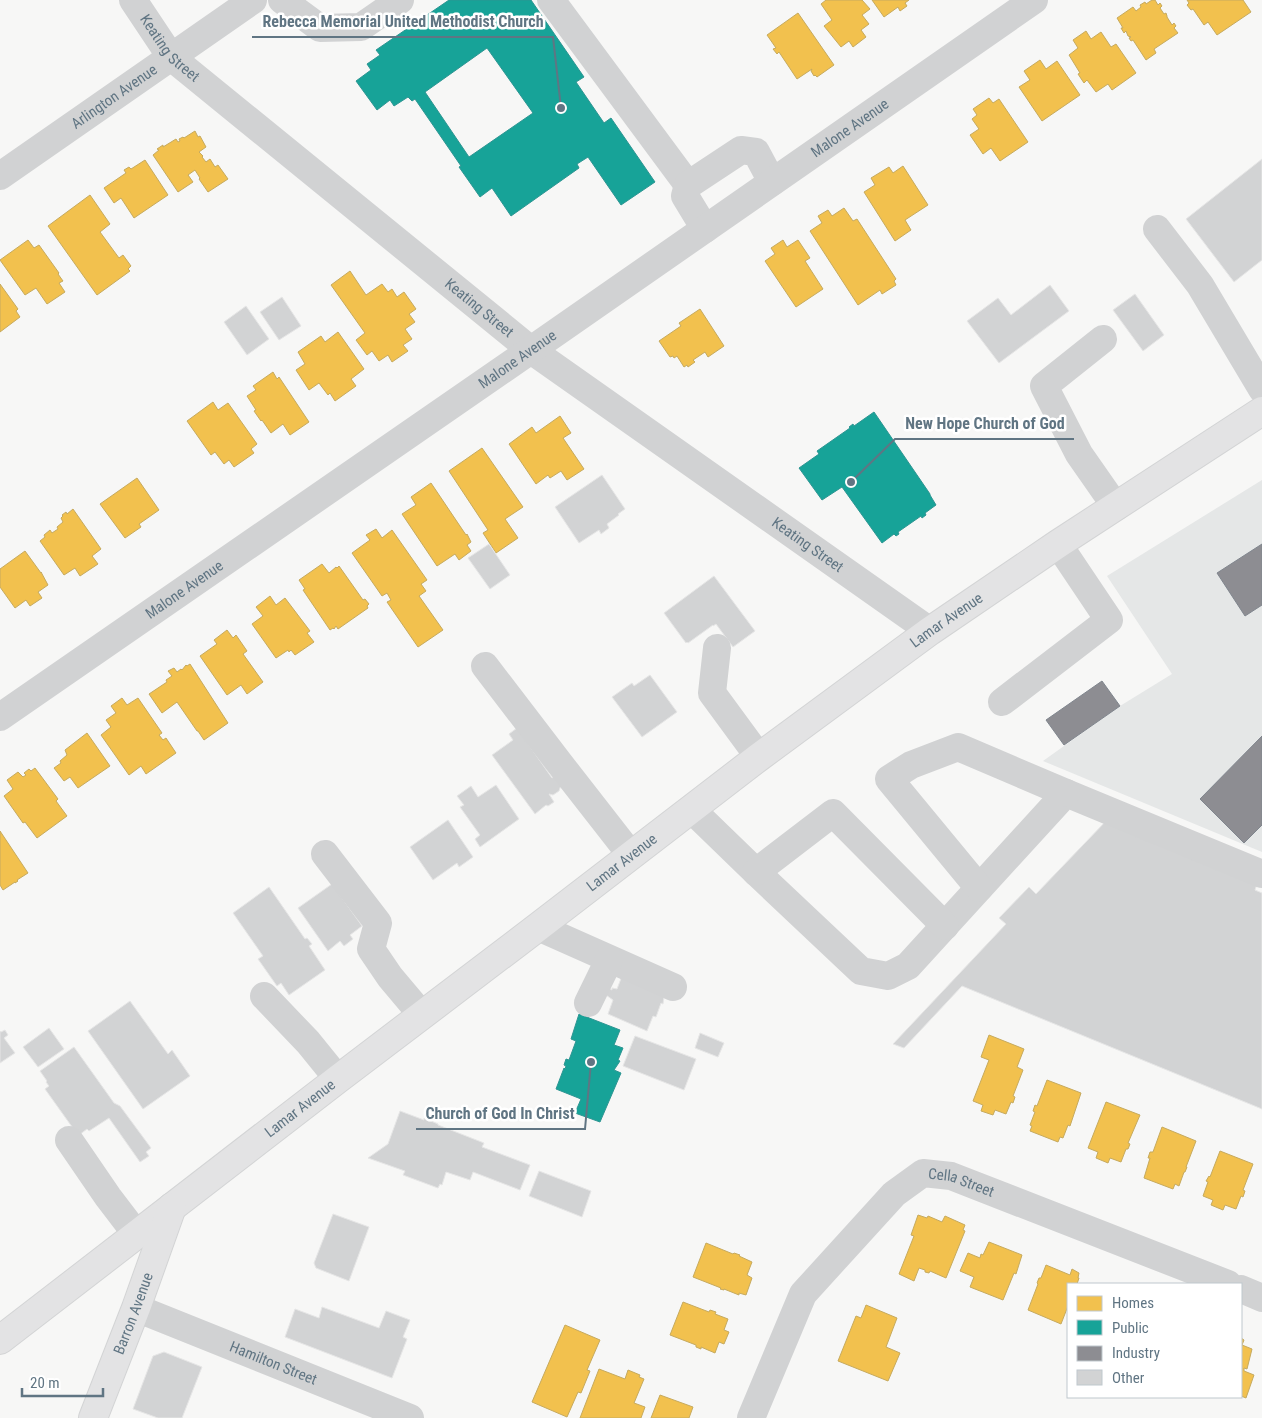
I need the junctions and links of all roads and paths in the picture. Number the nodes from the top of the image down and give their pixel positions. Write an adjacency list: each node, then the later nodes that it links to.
1 (133, 0): 7 (street, Keating Street)
2 (253, 0): 7 (street, Arlington Avenue)
3 (282, 0): 4 (street)
4 (400, 0)
5 (551, 0): 10 (street)
6 (1034, 0): 9 (street, Malone Avenue)
7 (171, 57): 8 (street, Arlington Avenue); 14 (street, Keating Street)
8 (0, 176)
9 (772, 182): 10 (street); 11 (street, Malone Avenue)
10 (688, 185): 11 (street)
11 (705, 229): 14 (street, Malone Avenue)
12 (1156, 229): 15 (street)
13 (1103, 339): 17 (street)
14 (531, 350): 19 (street, Keating Street); 23 (street, Malone Avenue)
15 (1262, 390)
16 (1262, 411): 17 (main road, Lamar Avenue)
17 (1116, 507): 18 (main road, Lamar Avenue)
18 (1058, 544): 19 (main road, Lamar Avenue); 22 (street)
19 (930, 632): 24 (main road, Lamar Avenue)
20 (718, 648): 24 (street)
21 (486, 666): 28 (street)
22 (1002, 702)
23 (0, 716)
24 (760, 757): 26 (main road, Lamar Avenue)
25 (1066, 792): 30 (street); 31 (street); 31 (street)
26 (691, 809): 28 (main road, Lamar Avenue); 29 (street)
27 (325, 854): 38 (street)
28 (631, 855): 33 (main road, Lamar Avenue)
29 (756, 872): 32 (street); 32 (street)
30 (1262, 874)
31 (979, 888): 32 (street)
32 (945, 926)
33 (538, 927): 34 (street); 38 (main road, Lamar Avenue)
34 (609, 960): 35 (street); 37 (street)
35 (673, 988)
36 (264, 996): 39 (street)
37 (588, 1003)
38 (422, 1015): 39 (main road, Lamar Avenue)
39 (338, 1079): 41 (main road, Lamar Avenue)
40 (69, 1140): 42 (street)
41 (172, 1207): 42 (main road, Lamar Avenue); 46 (main road, Barron Avenue)
42 (137, 1235): 47 (main road, Lamar Avenue)
43 (1225, 1283): 50 (street, Cella Street)
44 (1242, 1289): 45 (street)
45 (1262, 1298)
46 (136, 1308): 48 (main road, Barron Avenue); 49 (street, Hamilton Street)
47 (0, 1340)
48 (93, 1418)
49 (410, 1418)
50 (751, 1418)

